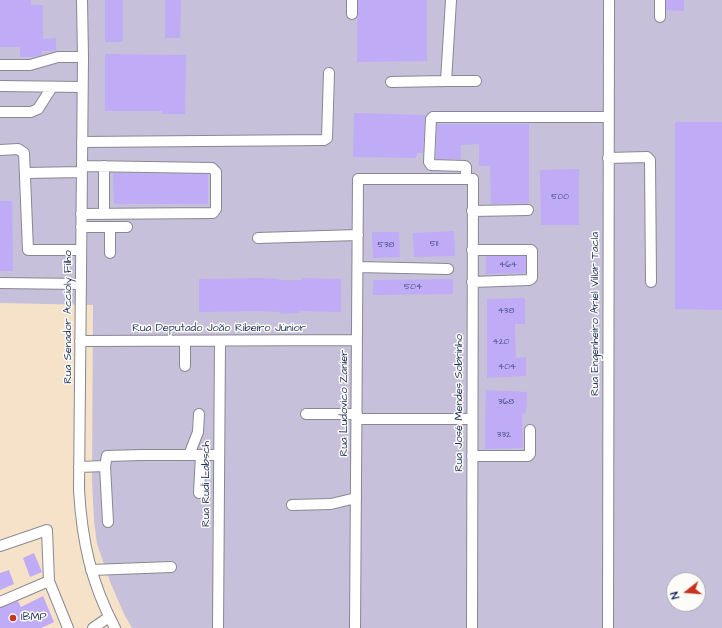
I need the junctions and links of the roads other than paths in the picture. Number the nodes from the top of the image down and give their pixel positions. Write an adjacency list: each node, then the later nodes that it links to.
1 (82, 0): 8 (street, Rua Senador Accioly Filho)
2 (352, 0): 6 (street)
3 (451, 0): 11 (street)
4 (608, 0): 18 (street, Rua Engenheiro Ariel Villar Tacla)
5 (660, 0): 7 (street)
6 (352, 14)
7 (660, 18)
8 (83, 57): 9 (street); 16 (street, Rua Senador Accioly Filho)
9 (0, 65)
10 (330, 73): 19 (street)
11 (446, 81): 12 (street); 13 (street)
12 (476, 81)
13 (391, 82)
14 (0, 86): 15 (street)
15 (52, 87): 16 (street); 17 (street)
16 (82, 87): 19 (street, Rua Senador Accioly Filho)
17 (0, 112)
18 (608, 117): 21 (street, Rua Engenheiro Ariel Villar Tacla); 25 (street)
19 (82, 142): 23 (street, Rua Senador Accioly Filho)
20 (0, 150): 24 (street)
21 (608, 158): 41 (street); 76 (street, Rua Engenheiro Ariel Villar Tacla)
22 (104, 166): 23 (street); 29 (street); 29 (street)
23 (82, 169): 24 (street); 28 (street, Rua Senador Accioly Filho)
24 (25, 173): 35 (street)
25 (469, 179): 27 (street, Rua José Mendes Sobrinho); 33 (street, Rua Ludovico Zanier)
26 (528, 210): 27 (street)
27 (472, 211): 36 (street, Rua José Mendes Sobrinho)
28 (81, 214): 29 (street); 30 (street, Rua Senador Accioly Filho)
29 (104, 214)
30 (81, 227): 31 (street); 35 (street, Rua Senador Accioly Filho)
31 (110, 227): 32 (street); 37 (street)
32 (127, 227)
33 (358, 235): 34 (street); 38 (street, Rua Ludovico Zanier)
34 (258, 238)
35 (81, 250): 43 (street, Rua Senador Accioly Filho)
36 (472, 250): 40 (street, Rua José Mendes Sobrinho); 40 (street)
37 (110, 253)
38 (358, 267): 39 (street); 44 (street, Rua Ludovico Zanier)
39 (448, 269)
40 (472, 282): 52 (street, Rua José Mendes Sobrinho)
41 (651, 282)
42 (0, 283): 43 (street)
43 (81, 284): 45 (street, Rua Senador Accioly Filho)
44 (357, 340): 47 (street, Rua Deputado João Ribeiro Júnior); 51 (street, Rua Ludovico Zanier)
45 (80, 341): 46 (street, Rua Deputado João Ribeiro Júnior); 59 (street, Rua Senador Accioly Filho)
46 (184, 341): 47 (street, Rua Deputado João Ribeiro Júnior); 48 (street)
47 (220, 341): 56 (street, Rua Rudi Labsch)
48 (185, 366)
49 (199, 414): 54 (street)
50 (306, 414): 51 (street)
51 (357, 416): 52 (street); 61 (street, Rua Ludovico Zanier)
52 (472, 419): 57 (street, Rua José Mendes Sobrinho)
53 (530, 430): 57 (street)
54 (189, 455): 55 (street); 58 (street)
55 (201, 455): 56 (street); 60 (street)
56 (219, 455): 70 (street, Rua Rudi Labsch)
57 (472, 456): 75 (street, Rua José Mendes Sobrinho)
58 (106, 466): 59 (street); 63 (street)
59 (79, 467): 66 (street, Rua Senador Accioly Filho)
60 (199, 493)
61 (356, 498): 62 (street); 74 (street, Rua Ludovico Zanier)
62 (292, 505)
63 (108, 522)
64 (0, 546): 67 (street)
65 (171, 567): 66 (street)
66 (91, 570): 69 (street, Rua Senador Accioly Filho)
67 (49, 581): 68 (street); 71 (street)
68 (0, 602)
69 (109, 617): 72 (street); 73 (street, Rua Senador Accioly Filho)
70 (215, 627)
71 (68, 628)
72 (93, 628)
73 (115, 628)
74 (355, 628)
75 (472, 628)
76 (608, 628)

